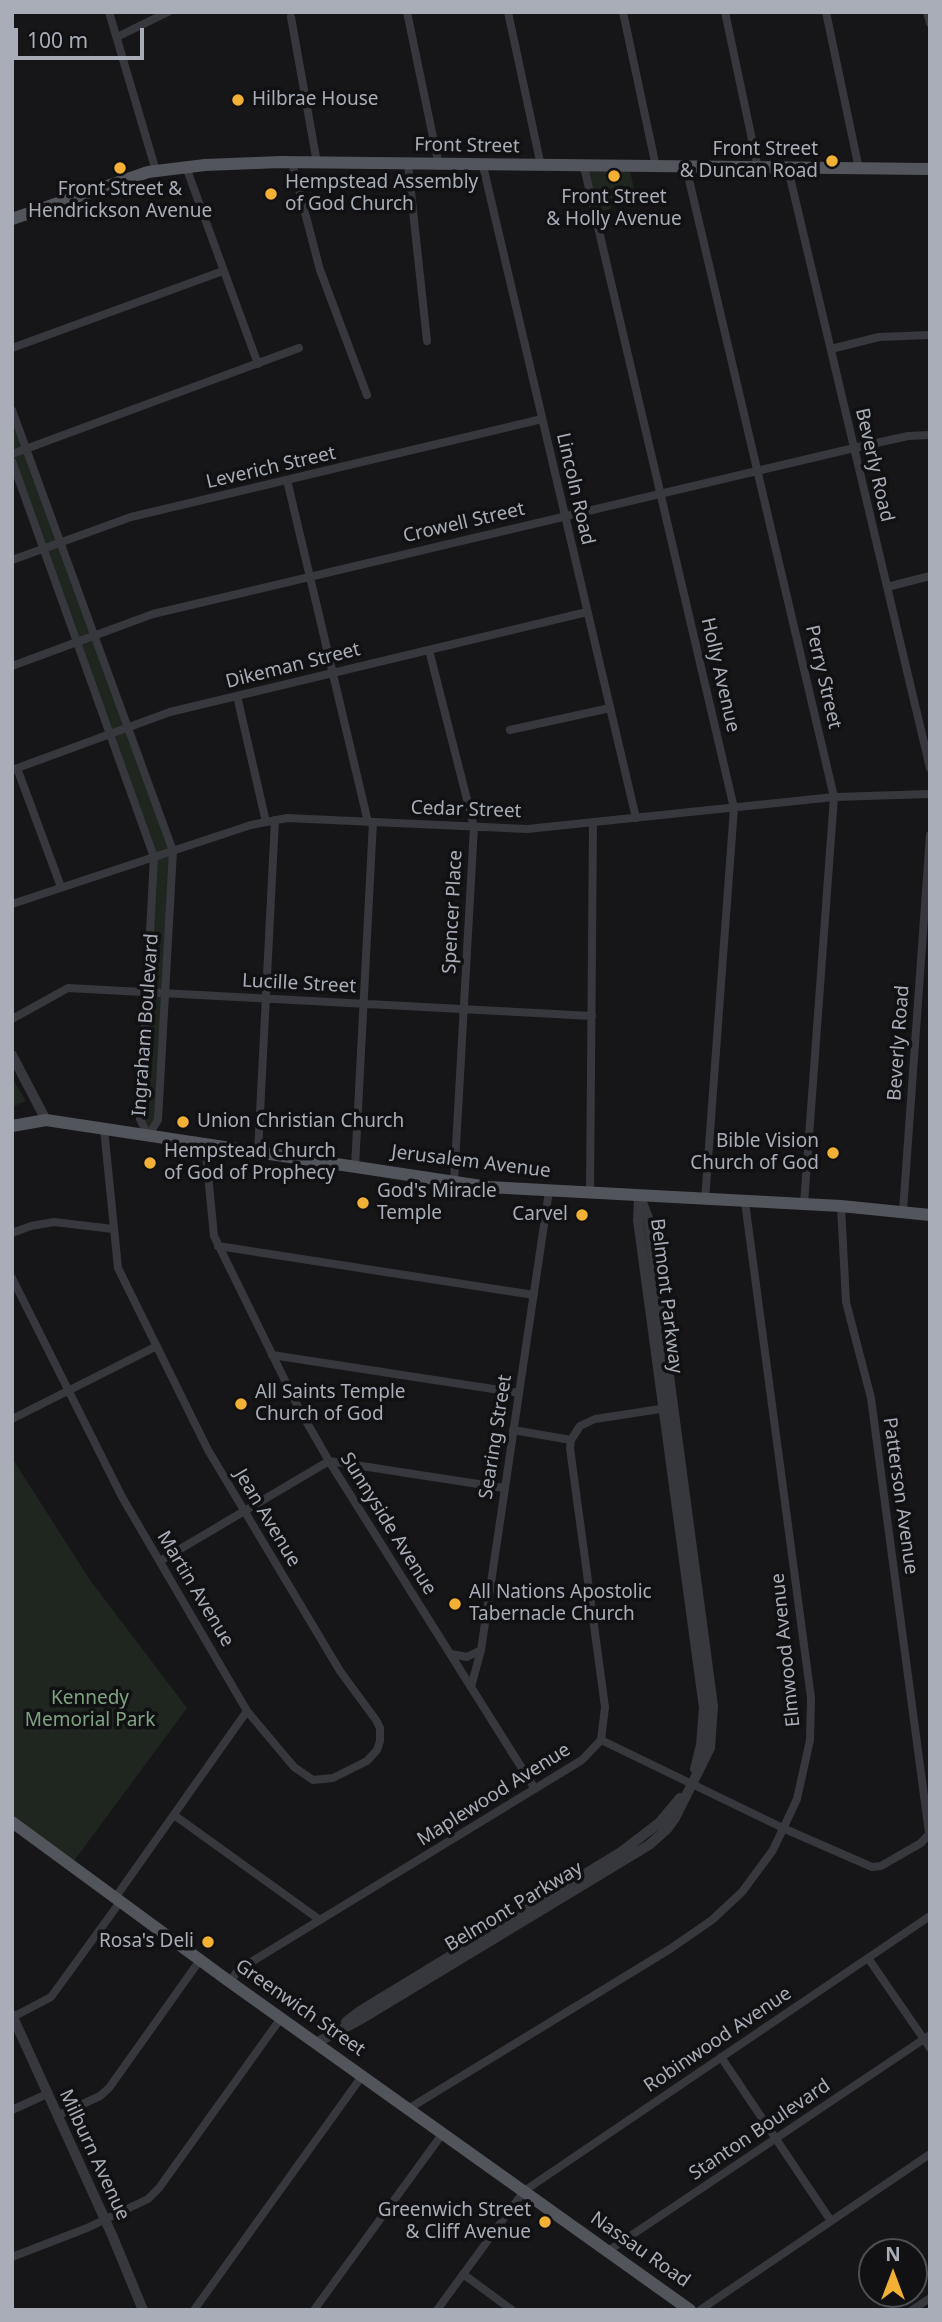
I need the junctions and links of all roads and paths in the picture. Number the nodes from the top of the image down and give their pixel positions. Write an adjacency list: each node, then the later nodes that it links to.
1 (109, 12): 11 (street)
2 (168, 12): 11 (street)
3 (407, 12): 15 (street)
4 (508, 12): 17 (street)
5 (623, 12): 20 (street)
6 (724, 12): 22 (street)
7 (826, 12): 24 (street)
8 (927, 12): 10 (street)
9 (290, 17): 13 (street)
10 (930, 23)
11 (117, 37): 26 (street)
12 (292, 163): 13 (main road, Front Street); 18 (main road, Front Street); 35 (street)
13 (317, 163): 14 (main road, Front Street)
14 (408, 164): 15 (main road, Front Street); 30 (street)
15 (439, 166): 16 (main road, Front Street)
16 (483, 166): 17 (main road, Front Street); 37 (street, Lincoln Road)
17 (541, 166): 19 (main road, Front Street)
18 (186, 167): 26 (main road, Front Street); 28 (street)
19 (584, 167): 20 (main road, Front Street); 45 (street, Holly Avenue)
20 (656, 167): 21 (main road, Front Street)
21 (686, 167): 22 (main road, Front Street); 43 (street, Perry Street)
22 (758, 168): 23 (main road, Front Street)
23 (788, 169): 24 (main road, Front Street); 33 (street, Beverly Road)
24 (859, 169): 25 (main road, Front Street)
25 (930, 169)
26 (156, 171): 27 (main road, Front Street)
27 (12, 219)
28 (223, 271): 31 (street); 34 (street)
29 (930, 335): 33 (street)
30 (428, 341)
31 (12, 348)
32 (299, 348): 34 (street)
33 (831, 349): 40 (street, Beverly Road)
34 (258, 364): 39 (street)
35 (367, 395)
36 (12, 410): 39 (street, Ingraham Boulevard)
37 (542, 419): 44 (street, Leverich Street); 46 (street, Lincoln Road)
38 (930, 435): 40 (street, Crowell Street)
39 (26, 448): 41 (street); 47 (street, Ingraham Boulevard)
40 (854, 448): 43 (street, Crowell Street); 52 (street, Beverly Road)
41 (12, 454)
42 (12, 461): 48 (street, Ingraham Boulevard)
43 (757, 470): 45 (street, Crowell Street); 67 (street, Perry Street)
44 (287, 480): 47 (street, Leverich Street); 50 (street)
45 (661, 493): 46 (street, Crowell Street); 68 (street, Holly Avenue)
46 (565, 516): 50 (street, Crowell Street); 53 (street, Lincoln Road)
47 (60, 542): 48 (street, Leverich Street); 54 (street, Ingraham Boulevard)
48 (44, 549): 49 (street, Leverich Street); 55 (street, Ingraham Boulevard)
49 (12, 560)
50 (310, 576): 54 (street, Crowell Street); 58 (street)
51 (930, 576): 52 (street)
52 (887, 587): 64 (street, Beverly Road)
53 (587, 612): 56 (street, Dikeman Street); 60 (street, Lincoln Road)
54 (94, 635): 55 (street, Crowell Street); 61 (street, Ingraham Boulevard)
55 (78, 643): 57 (street, Crowell Street); 63 (street, Ingraham Boulevard)
56 (429, 650): 58 (street, Dikeman Street); 73 (street, Spencer Place)
57 (12, 666)
58 (333, 672): 59 (street, Dikeman Street); 71 (street)
59 (237, 695): 61 (street, Dikeman Street); 70 (street)
60 (610, 708): 62 (street); 69 (street, Lincoln Road)
61 (129, 727): 63 (street, Dikeman Street); 75 (street, Ingraham Boulevard)
62 (510, 730)
63 (111, 734): 65 (street, Dikeman Street); 76 (street, Ingraham Boulevard)
64 (930, 768)
65 (15, 769): 77 (street)
66 (930, 794): 67 (street, Cedar Street)
67 (834, 797): 68 (street, Cedar Street); 100 (street, Perry Street)
68 (734, 808): 69 (street, Cedar Street); 98 (street, Holly Avenue)
69 (636, 818): 72 (street, Cedar Street)
70 (271, 821): 71 (street, Cedar Street); 75 (street, Cedar Street); 81 (street)
71 (371, 822): 73 (street, Cedar Street); 82 (street)
72 (593, 823): 73 (street, Cedar Street); 84 (street)
73 (474, 827): 83 (street, Spencer Place)
74 (930, 835): 102 (street, Beverly Road)
75 (173, 851): 76 (street, Cedar Street); 80 (street, Ingraham Boulevard)
76 (155, 857): 77 (street, Cedar Street); 79 (street, Ingraham Boulevard)
77 (61, 887): 78 (street, Cedar Street)
78 (12, 904)
79 (147, 992): 80 (street, Lucille Street); 85 (street, Lucille Street); 90 (street, Ingraham Boulevard)
80 (166, 993): 81 (street, Lucille Street); 90 (street, Ingraham Boulevard)
81 (266, 998): 82 (street, Lucille Street); 92 (street)
82 (365, 1003): 83 (street, Lucille Street); 93 (street)
83 (464, 1009): 84 (street, Lucille Street); 94 (street, Spencer Place)
84 (592, 1016): 96 (street)
85 (12, 1018)
86 (12, 1055): 87 (street)
87 (46, 1120): 88 (main road, Jerusalem Avenue); 89 (main road, Jerusalem Avenue)
88 (12, 1126)
89 (104, 1129): 90 (main road, Jerusalem Avenue); 104 (street, Jean Avenue)
90 (148, 1136): 91 (main road, Jerusalem Avenue)
91 (205, 1144): 92 (main road, Jerusalem Avenue); 106 (street, Sunnyside Avenue)
92 (258, 1152): 93 (main road, Jerusalem Avenue)
93 (355, 1167): 94 (main road, Jerusalem Avenue)
94 (454, 1182): 95 (main road, Jerusalem Avenue)
95 (550, 1191): 96 (main road, Jerusalem Avenue); 108 (street, Searing Street)
96 (590, 1194): 97 (main road, Jerusalem Avenue)
97 (640, 1196): 98 (main road, Jerusalem Avenue); 113 (street, Belmont Parkway)
98 (705, 1200): 99 (main road, Jerusalem Avenue)
99 (745, 1202): 100 (main road, Jerusalem Avenue); 130 (street, Elmwood Avenue)
100 (804, 1204): 101 (main road, Jerusalem Avenue)
101 (841, 1206): 102 (main road, Jerusalem Avenue); 131 (street, Patterson Avenue)
102 (903, 1211): 103 (main road, Jerusalem Avenue)
103 (930, 1215)
104 (113, 1228): 105 (street); 109 (street, Jean Avenue)
105 (12, 1233)
106 (218, 1246): 108 (street); 110 (street, Sunnyside Avenue)
107 (12, 1279): 111 (street, Martin Avenue)
108 (534, 1295): 112 (street, Searing Street)
109 (157, 1346): 111 (street); 119 (street, Jean Avenue)
110 (272, 1355): 112 (street); 117 (street, Sunnyside Avenue)
111 (68, 1390): 114 (street); 120 (street, Martin Avenue)
112 (519, 1393): 115 (street, Searing Street)
113 (668, 1408): 116 (street); 126 (street, Belmont Parkway)
114 (12, 1419)
115 (513, 1430): 116 (street); 118 (street, Searing Street)
116 (571, 1440): 125 (street)
117 (329, 1461): 118 (street); 119 (street); 122 (street, Sunnyside Avenue)
118 (504, 1488): 121 (street, Searing Street)
119 (244, 1512): 120 (street); 124 (street, Jean Avenue)
120 (160, 1562): 124 (street, Martin Avenue)
121 (481, 1650): 122 (street); 123 (street, Searing Street)
122 (451, 1654): 123 (street, Sunnyside Avenue)
123 (471, 1687): 127 (street, Sunnyside Avenue)
124 (247, 1710): 128 (street)
125 (601, 1740): 126 (street); 127 (street, Maplewood Avenue)
126 (692, 1783): 130 (street); 141 (street, Belmont Parkway)
127 (535, 1789): 134 (street, Maplewood Avenue)
128 (174, 1815): 132 (street); 134 (street)
129 (12, 1822): 132 (main road, Greenwich Street)
130 (785, 1829): 131 (street); 146 (street, Elmwood Avenue)
131 (930, 1833)
132 (117, 1900): 136 (main road, Greenwich Street); 138 (street)
133 (930, 1916): 135 (street, Robinwood Avenue)
134 (320, 1920): 137 (street, Maplewood Avenue)
135 (868, 1958): 140 (street); 143 (street, Robinwood Avenue)
136 (200, 1961): 137 (main road, Greenwich Street); 148 (street)
137 (230, 1982): 139 (main road, Greenwich Street)
138 (13, 2016): 145 (street, Milburn Avenue)
139 (281, 2018): 141 (main road, Greenwich Street); 153 (street)
140 (927, 2037): 142 (street); 150 (street, Stanton Boulevard)
141 (316, 2043): 144 (main road, Greenwich Street)
142 (930, 2048)
143 (721, 2057): 150 (street); 152 (street, Robinwood Avenue)
144 (362, 2076): 146 (main road, Greenwich Street); 161 (street)
145 (47, 2094): 147 (street); 148 (street, Milburn Avenue)
146 (408, 2109): 149 (main road, Greenwich Street)
147 (12, 2110)
148 (57, 2116): 153 (street, Milburn Avenue)
149 (443, 2133): 152 (main road, Greenwich Street); 162 (street)
150 (776, 2139): 154 (street); 156 (street, Stanton Boulevard)
151 (930, 2154): 154 (street)
152 (524, 2191): 155 (main road, Greenwich Street); 158 (street, Robinwood Avenue)
153 (104, 2220): 157 (street); 160 (street, Milburn Avenue)
154 (831, 2221): 166 (street)
155 (568, 2222): 156 (main road, Nassau Road)
156 (608, 2251): 165 (main road, Nassau Road)
157 (12, 2256)
158 (463, 2274): 163 (street, Robinwood Avenue); 164 (street)
159 (930, 2298): 167 (street)
160 (143, 2310)
161 (194, 2310)
162 (314, 2310)
163 (437, 2310)
164 (512, 2310)
165 (690, 2310)
166 (701, 2310)
167 (912, 2310)

